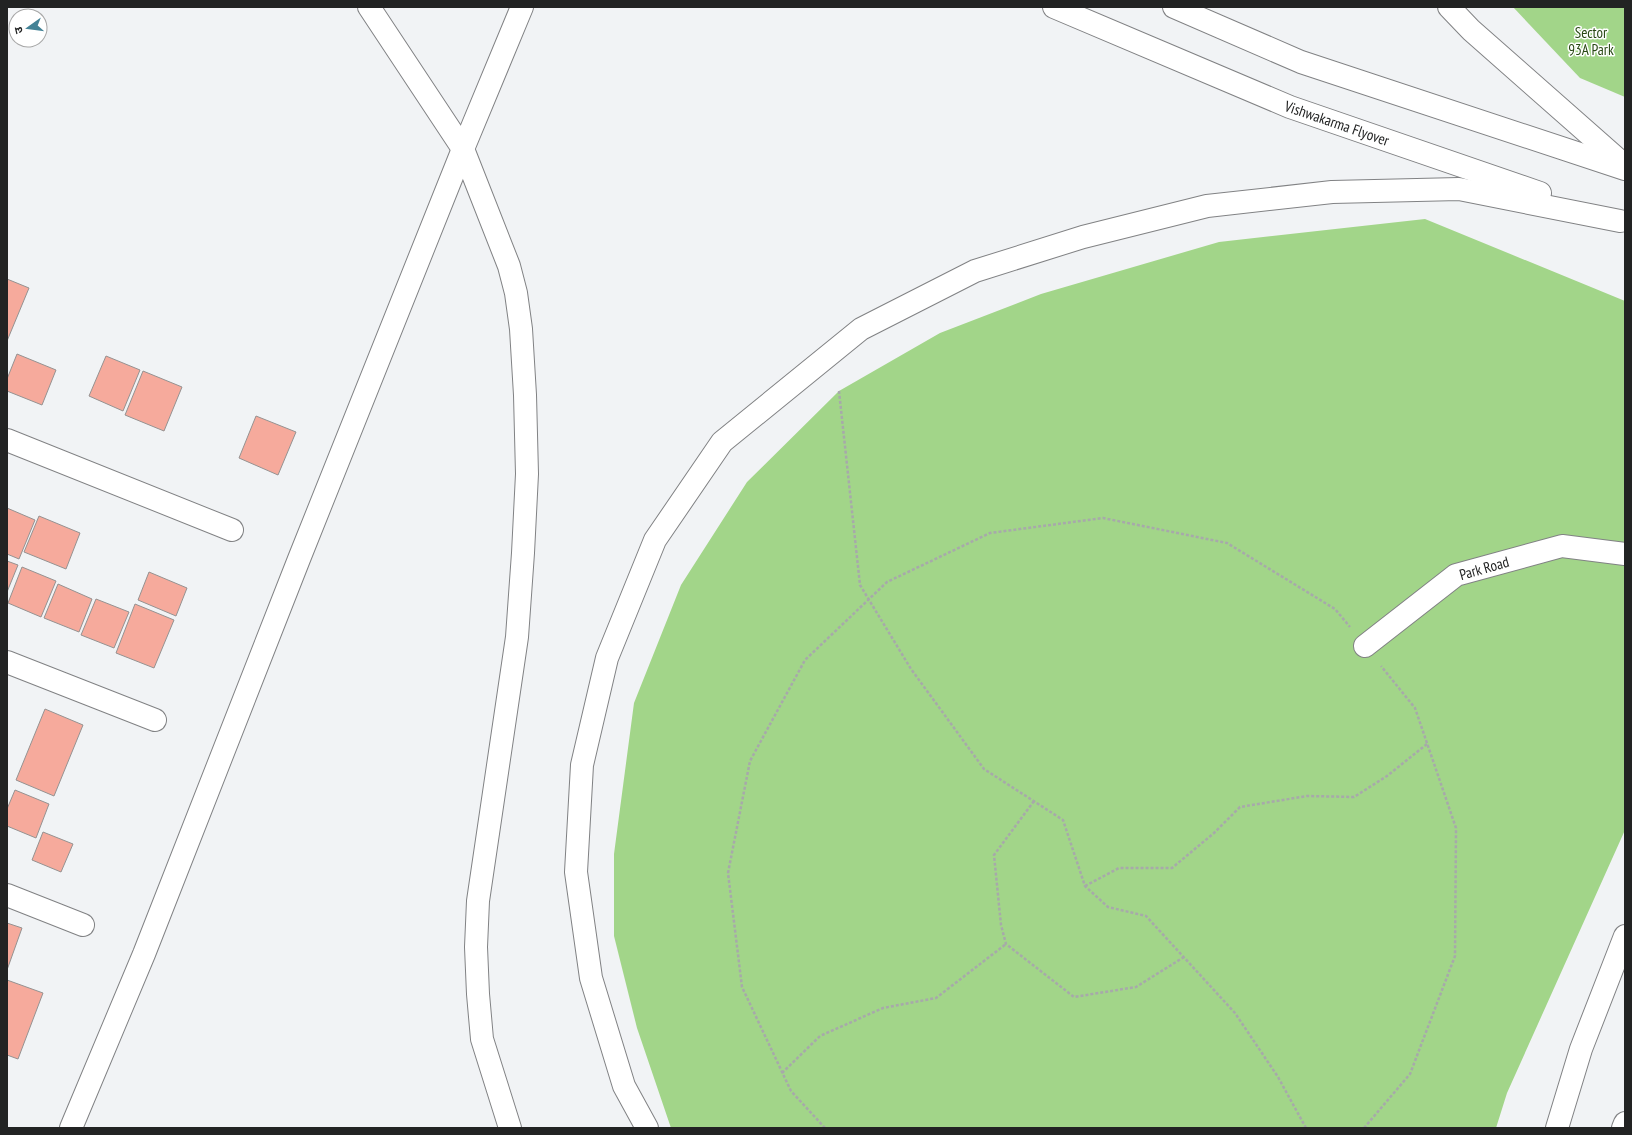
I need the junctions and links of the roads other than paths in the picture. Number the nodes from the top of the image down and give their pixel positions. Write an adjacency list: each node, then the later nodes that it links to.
1 (369, 7): 6 (main road)
2 (522, 7): 6 (main road)
3 (1054, 7): 9 (main road, Vishwakarma Flyover)
4 (1174, 7): 8 (main road)
5 (1449, 7): 7 (main road)
6 (463, 149): 20 (main road); 21 (main road)
7 (1625, 166)
8 (1625, 169)
9 (1623, 222): 22 (main road)
10 (7, 440): 11 (main road)
11 (232, 530)
12 (1625, 554): 13 (main road, Park Road)
13 (1365, 646)
14 (7, 662): 15 (main road)
15 (155, 720)
16 (7, 896): 17 (main road)
17 (84, 926)
18 (1625, 936): 23 (main road)
19 (1625, 1123): 24 (main road)
20 (71, 1128)
21 (510, 1128)
22 (647, 1128)
23 (1557, 1128)
24 (1623, 1128)

